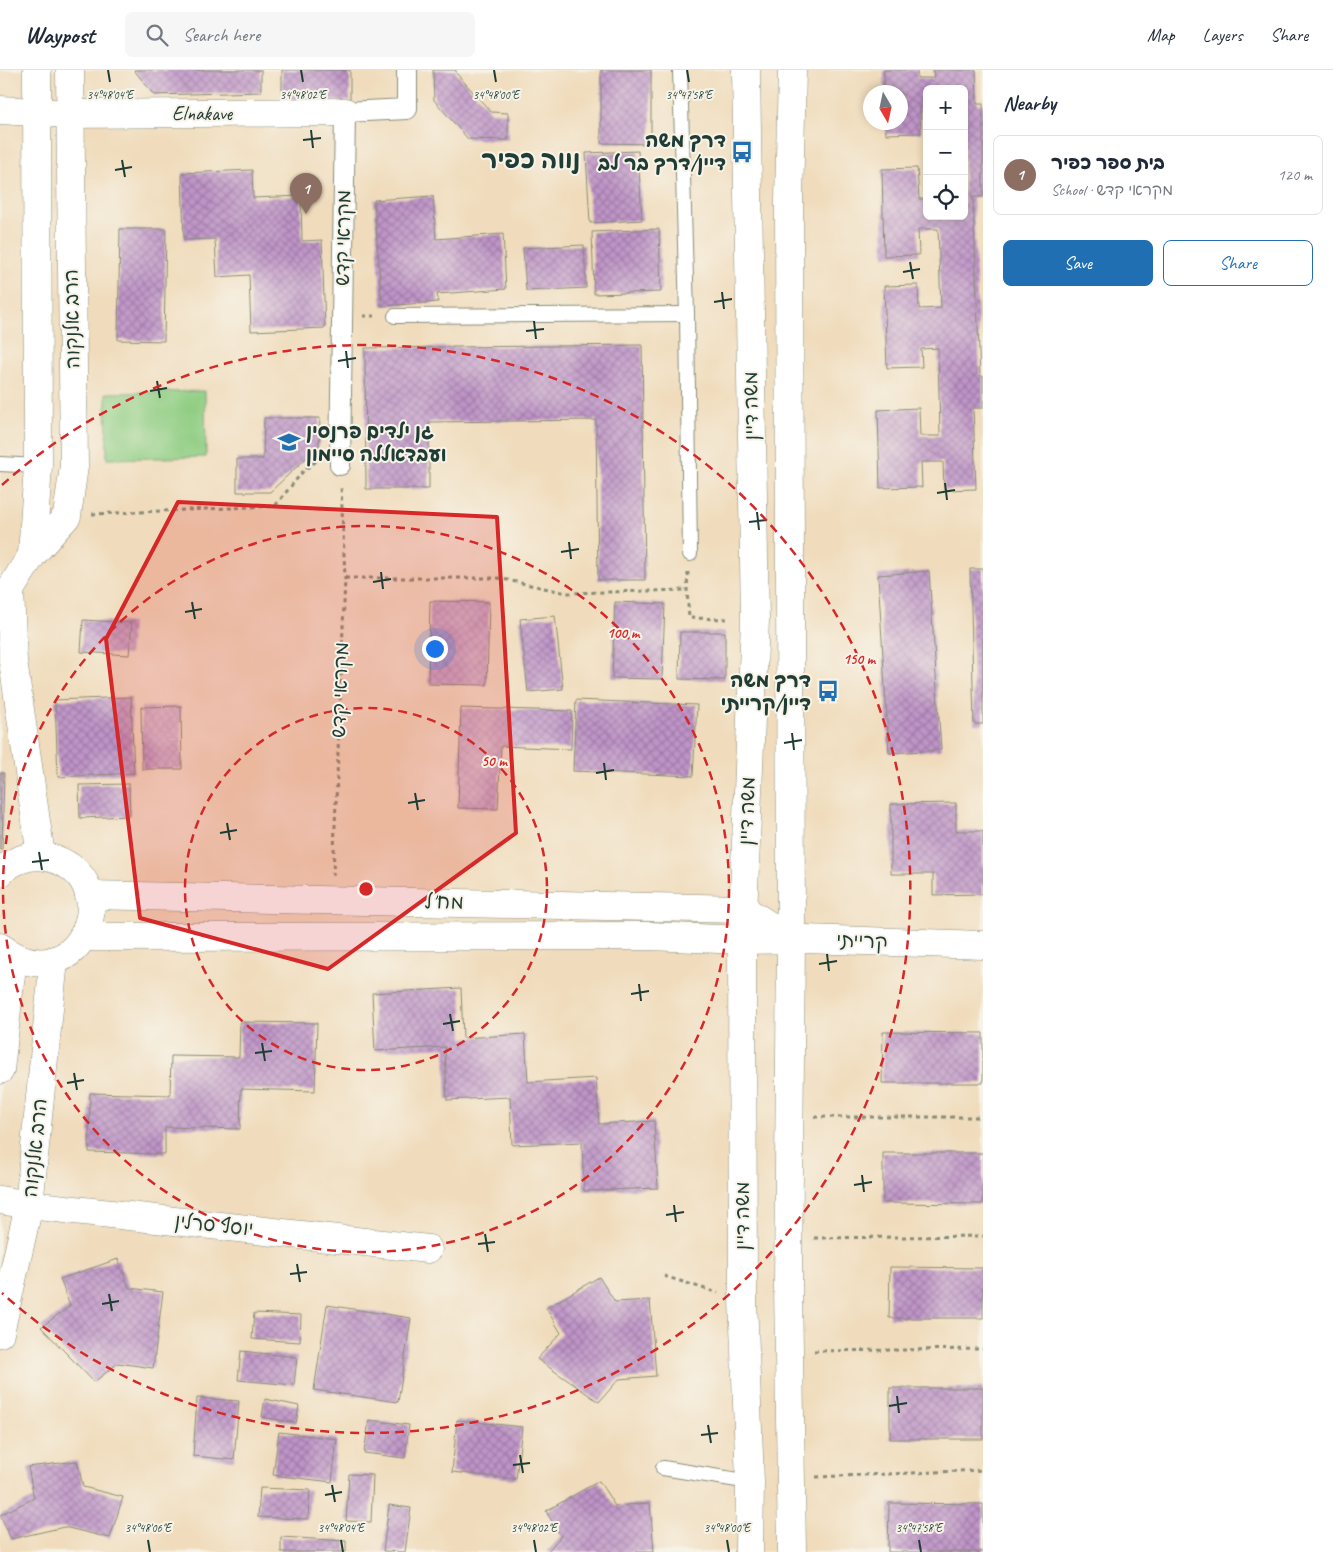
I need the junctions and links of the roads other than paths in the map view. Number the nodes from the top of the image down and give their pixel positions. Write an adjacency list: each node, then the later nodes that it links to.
1 (37, 70): 8 (street, הרב אלנקוה)
2 (70, 70): 10 (street, הרב אלנקוה)
3 (407, 70): 9 (street)
4 (680, 70): 11 (lane)
5 (746, 70): 21 (street, משה דיין)
6 (792, 70): 23 (street, משה דיין)
7 (0, 110): 8 (street, Elnakave)
8 (37, 112): 10 (street, Elnakave); 14 (street, הרב אלנקוה)
9 (345, 112): 10 (street, Elnakave); 15 (street, מקראי קדש)
10 (69, 114): 17 (street, הרב אלנקוה)
11 (687, 314): 12 (lane); 16 (lane)
12 (395, 316)
13 (0, 464): 14 (lane)
14 (38, 466): 17 (street, הרב אלנקוה)
15 (340, 473)
16 (690, 554)
17 (32, 555): 18 (street, הרב אלנקוה)
18 (41, 856): 19 (street); 20 (street)
19 (0, 873)
20 (89, 895): 21 (street, מח"ל); 22 (street)
21 (743, 909): 23 (street); 24 (street, משה דיין)
22 (83, 937): 24 (street, מח"ל); 27 (street)
23 (791, 939): 24 (street, קרייתי); 25 (street, קרייתי); 36 (street, משה דיין)
24 (742, 940): 34 (street, משה דיין)
25 (983, 945)
26 (7, 952): 27 (street); 28 (street)
27 (54, 960): 30 (street, הרב אלנקוה)
28 (0, 1070)
29 (0, 1200): 30 (street, יוסף סרלין)
30 (29, 1205): 31 (street, יוסף סרלין); 32 (street, הרב אלנקוה)
31 (428, 1248)
32 (0, 1333)
33 (663, 1468): 34 (lane)
34 (750, 1482): 35 (street, משה דיין)
35 (749, 1552)
36 (792, 1552)

